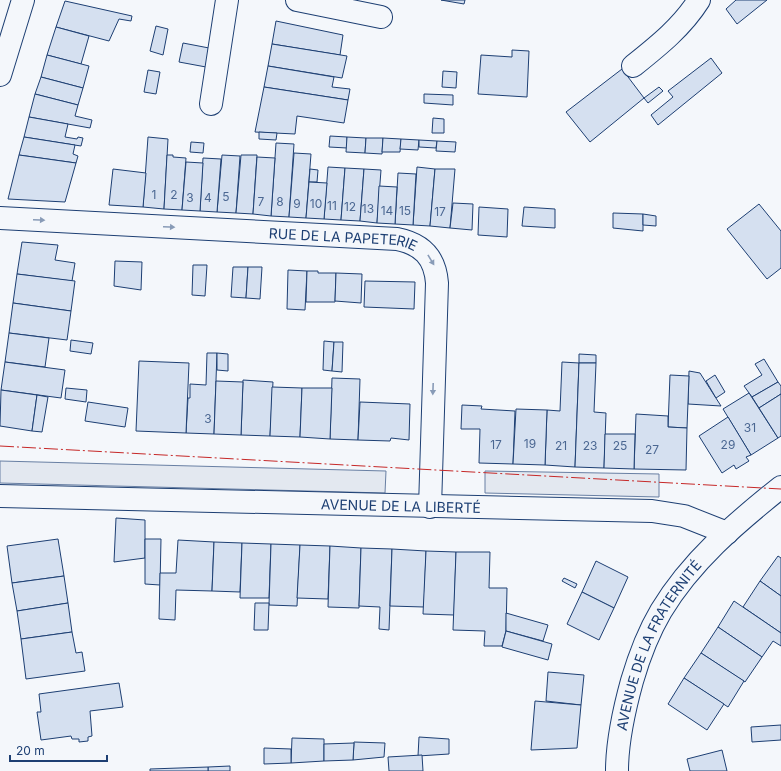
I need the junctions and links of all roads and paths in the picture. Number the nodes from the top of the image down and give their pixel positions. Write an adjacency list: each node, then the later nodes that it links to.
1 (23, 0): 7 (street)
2 (227, 0): 8 (street)
3 (297, 0): 5 (street)
4 (699, 0): 6 (street)
5 (381, 17)
6 (633, 66)
7 (0, 75)
8 (211, 104)
9 (0, 218): 12 (street, RUE DE LA PAPETERIE, one-way to 12)
10 (781, 487): 13 (street)
11 (0, 496): 12 (street, AVENUE DE LA LIBERTÉ)
12 (430, 507): 13 (street, AVENUE DE LA LIBERTÉ)
13 (727, 533): 14 (street, AVENUE DE LA FRATERNITÉ)
14 (618, 771)

